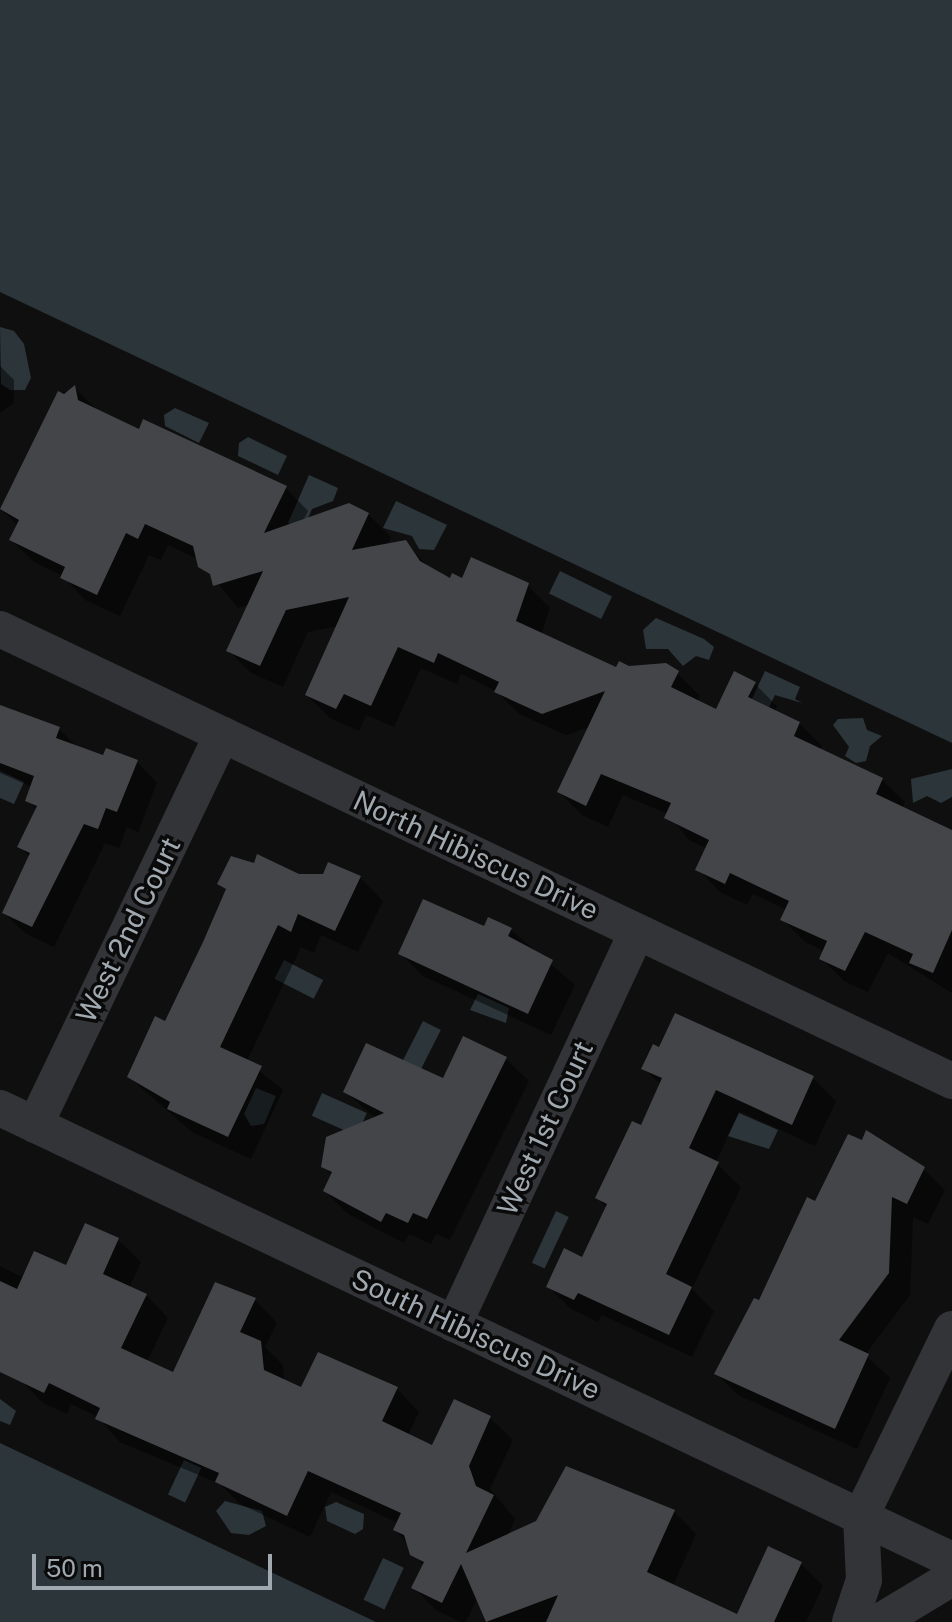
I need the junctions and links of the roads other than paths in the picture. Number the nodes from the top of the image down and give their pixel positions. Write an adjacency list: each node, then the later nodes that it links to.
1 (0, 629): 2 (street, North Hibiscus Drive)
2 (222, 735): 3 (street, North Hibiscus Drive); 6 (street, West 2nd Court)
3 (637, 932): 4 (street, North Hibiscus Drive); 7 (street, West 1st Court)
4 (952, 1081)
5 (0, 1108): 6 (street, South Hibiscus Drive)
6 (35, 1125): 7 (street, South Hibiscus Drive)
7 (454, 1324): 9 (street, South Hibiscus Drive)
8 (952, 1329): 9 (street)
9 (861, 1516): 10 (street, South Hibiscus Drive); 12 (street)
10 (952, 1560)
11 (952, 1578): 13 (street)
12 (850, 1622)
13 (879, 1622)

